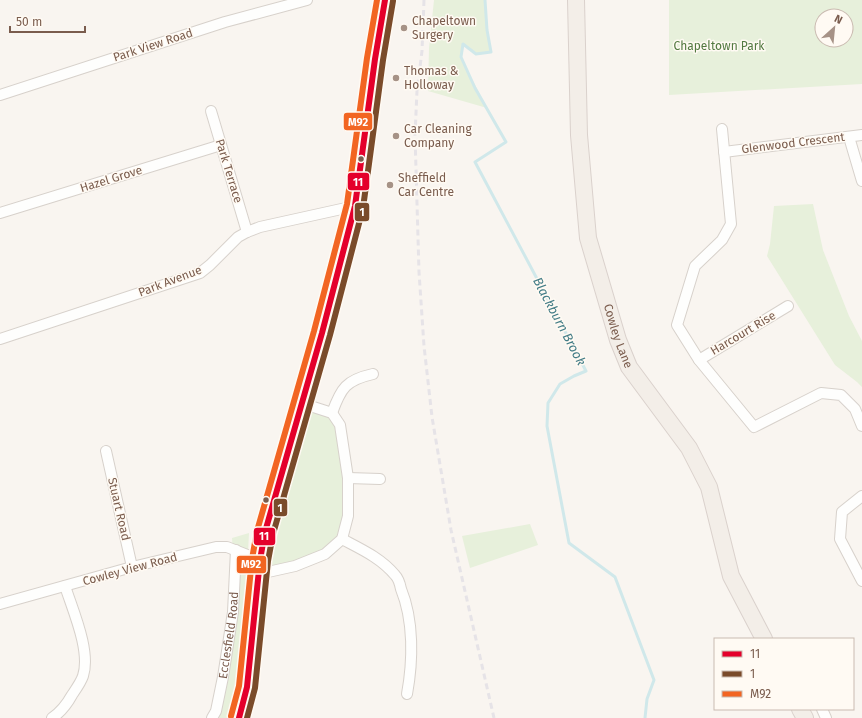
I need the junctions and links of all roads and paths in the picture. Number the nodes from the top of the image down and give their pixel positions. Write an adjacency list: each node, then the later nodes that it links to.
1 (307, 0): 4 (street, Park View Road)
2 (385, 0): 12 (main road, Ecclesfield Road)
3 (576, 0): 33 (main road, Cowley Lane)
4 (0, 95)
5 (211, 111): 9 (street, Park Terrace)
6 (722, 129): 10 (street, Glenwood Crescent)
7 (862, 136): 8 (street, Glenwood Crescent)
8 (849, 137): 10 (street, Glenwood Crescent); 11 (street)
9 (221, 145): 13 (street, Hazel Grove); 14 (street, Park Terrace)
10 (724, 152): 17 (street, Glenwood Crescent)
11 (862, 181)
12 (355, 206): 14 (street, Park Avenue); 19 (main road, Ecclesfield Road)
13 (0, 214)
14 (247, 232): 16 (street, Park Avenue)
15 (788, 306): 17 (street, Harcourt Rise)
16 (0, 338)
17 (699, 360): 21 (street, Glenwood Crescent)
18 (373, 374): 20 (street)
19 (301, 403): 20 (street); 29 (main road, Ecclesfield Road)
20 (332, 413): 23 (street)
21 (862, 426)
22 (106, 452): 28 (street, Stuart Road)
23 (348, 478): 24 (street); 26 (street)
24 (382, 478)
25 (862, 496): 30 (street)
26 (342, 538): 29 (street); 34 (street)
27 (236, 550): 28 (street, Cowley View Road); 29 (street, Cowley View Road); 36 (street, Ecclesfield Road)
28 (132, 567): 31 (street, Cowley View Road)
29 (260, 567): 37 (main road, Ecclesfield Road)
30 (862, 581)
31 (65, 586): 32 (street, Cowley View Road); 35 (street)
32 (0, 604)
33 (763, 638)
34 (407, 694)
35 (52, 718)
36 (212, 718)
37 (239, 718)

